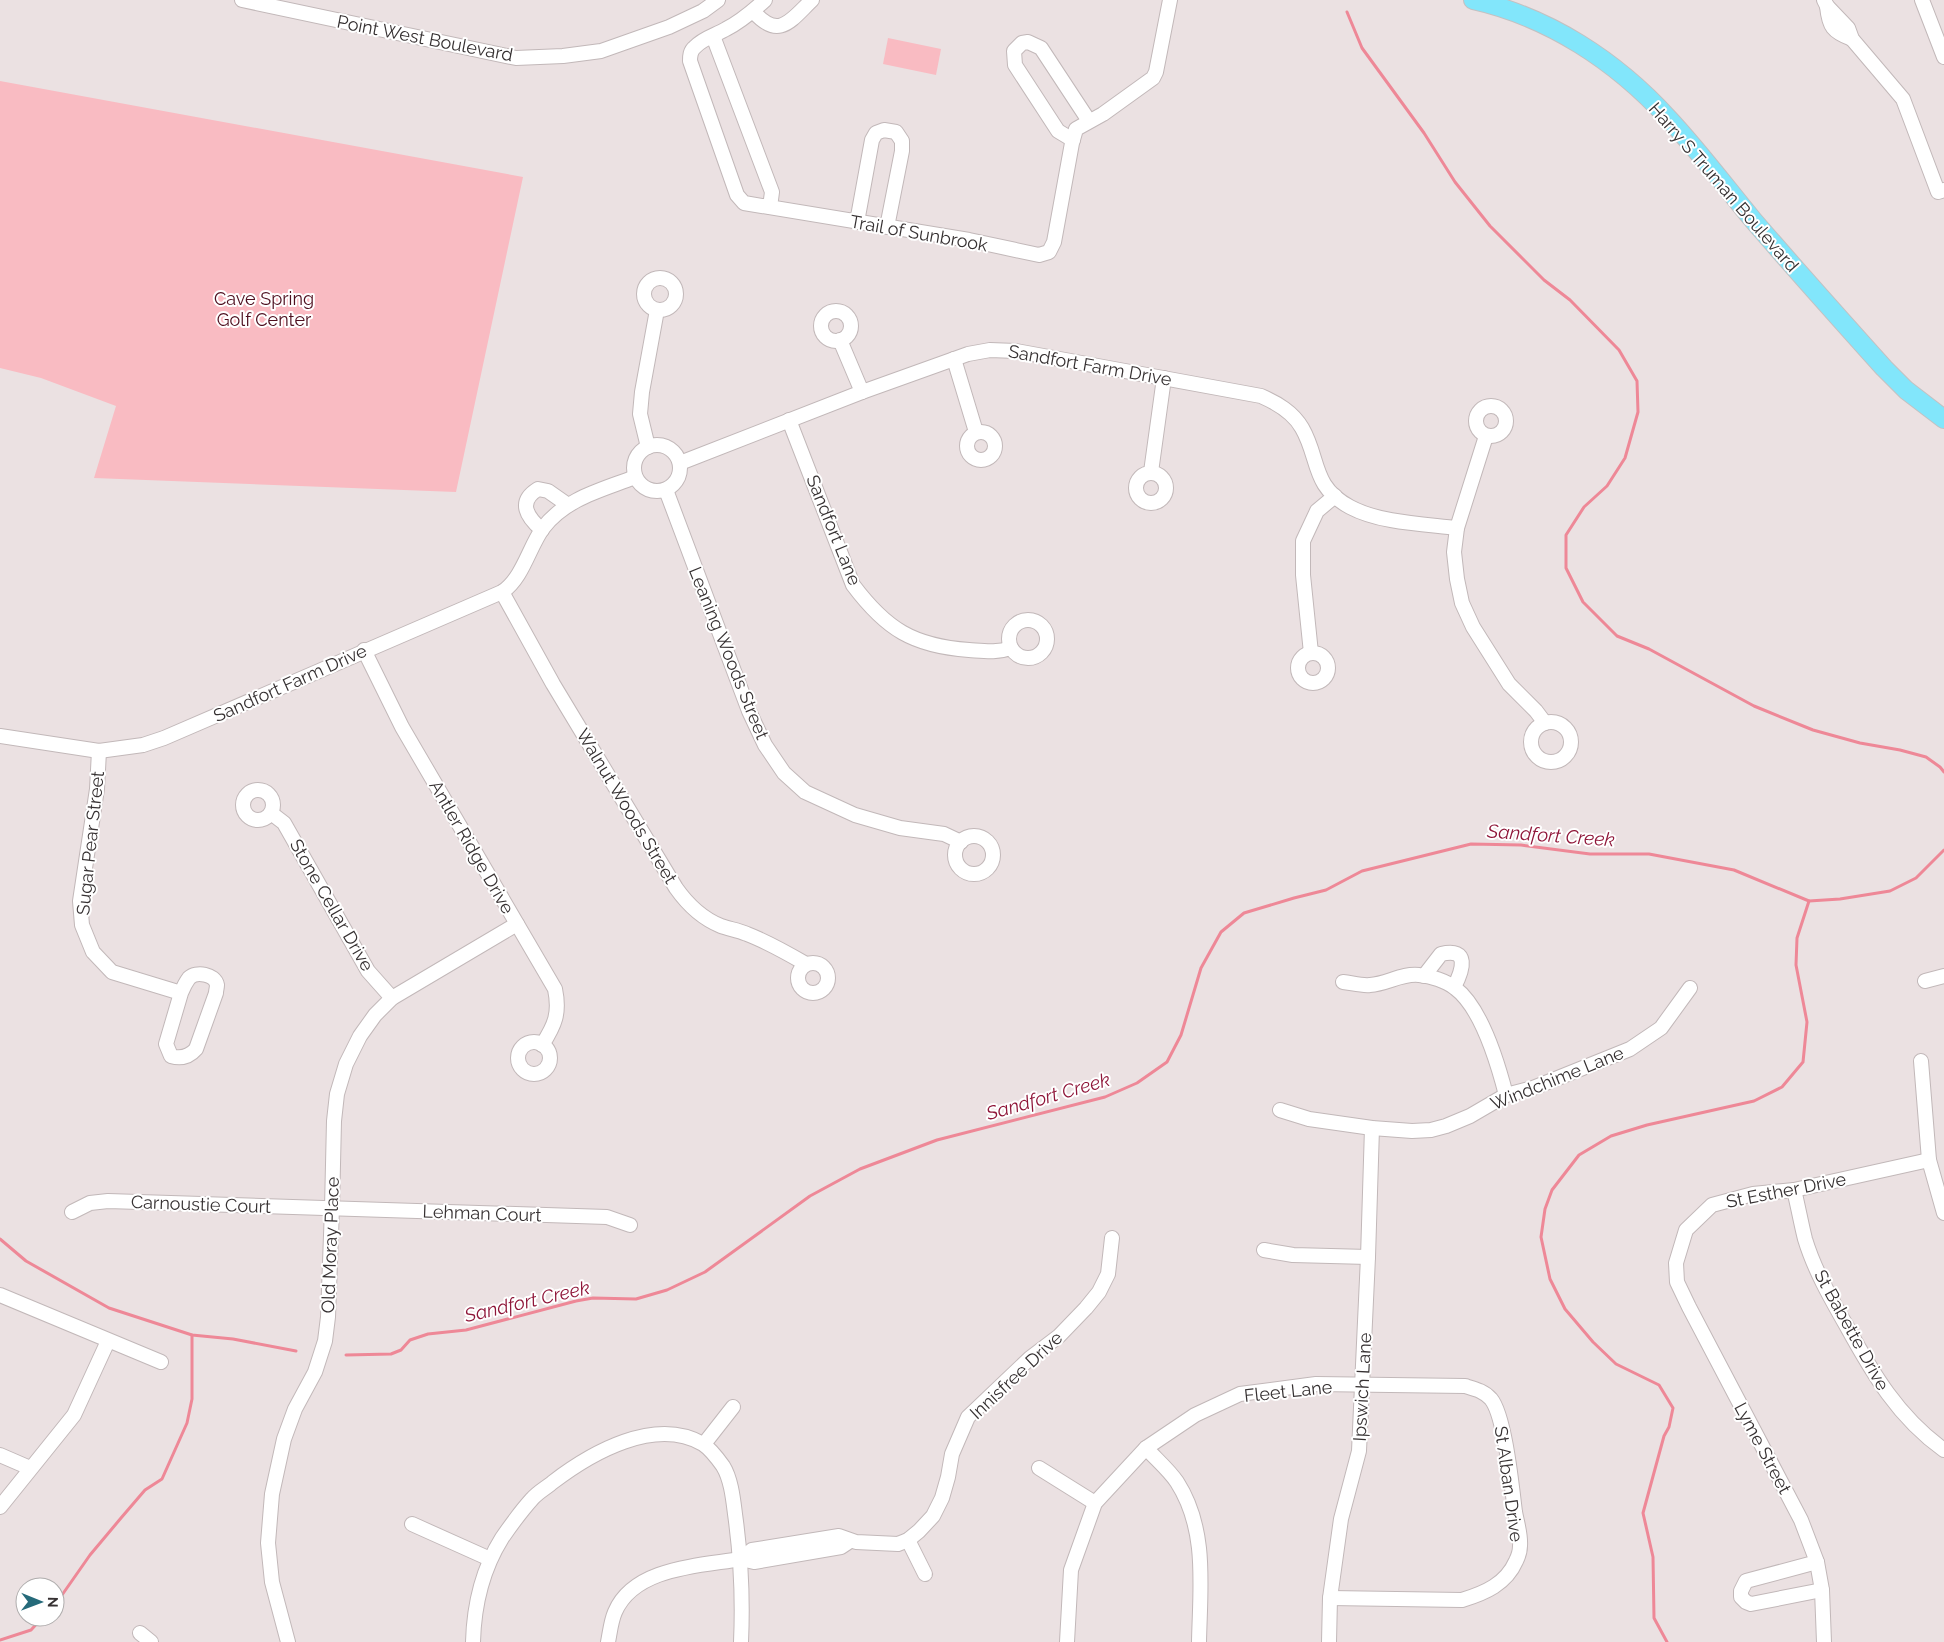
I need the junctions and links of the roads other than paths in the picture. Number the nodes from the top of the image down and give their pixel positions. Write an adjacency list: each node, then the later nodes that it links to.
1 (718, 0): 7 (street, Point West Boulevard)
2 (765, 0): 9 (street, Trail of Sunbrook)
3 (812, 0): 9 (street)
4 (1170, 0): 12 (street)
5 (1473, 0): 23 (main road, Harry S Truman Boulevard)
6 (1922, 0): 11 (street)
7 (249, 1)
8 (1826, 3): 14 (street)
9 (753, 11): 10 (street, Trail of Sunbrook)
10 (714, 36): 15 (street); 15 (street, Trail of Sunbrook)
11 (1944, 57)
12 (1089, 121): 13 (street); 13 (street)
13 (1072, 140): 17 (street, Trail of Sunbrook)
14 (1944, 190)
15 (770, 207): 16 (street, Trail of Sunbrook)
16 (857, 222): 17 (street, Trail of Sunbrook); 17 (street)
17 (887, 227)
18 (658, 310): 27 (street)
19 (840, 340): 22 (street)
20 (954, 359): 21 (street, Sandfort Farm Drive); 22 (street, Sandfort Farm Drive); 25 (street)
21 (1164, 378): 29 (street); 32 (street, Sandfort Farm Drive)
22 (862, 392): 24 (street, Sandfort Farm Drive)
23 (1944, 419)
24 (789, 420): 28 (street, Sandfort Farm Drive); 37 (street, Sandfort Lane)
25 (976, 432)
26 (1486, 436): 34 (street)
27 (648, 447): 28 (street); 30 (street)
28 (680, 462): 31 (street)
29 (1151, 472)
30 (636, 477): 31 (street); 33 (street, Sandfort Farm Drive)
31 (666, 490): 44 (street, Leaning Woods Street)
32 (1335, 496): 34 (street, Sandfort Farm Drive); 39 (street)
33 (568, 504): 35 (street, Sandfort Farm Drive); 35 (street)
34 (1457, 528): 40 (street)
35 (542, 530): 36 (street, Sandfort Farm Drive)
36 (502, 592): 38 (street, Sandfort Farm Drive); 46 (street, Walnut Woods Street)
37 (1011, 648)
38 (364, 650): 42 (street, Sandfort Farm Drive); 45 (street, Antler Ridge Drive)
39 (1311, 653)
40 (1545, 723)
41 (0, 736): 42 (street, Sandfort Farm Drive)
42 (99, 752): 53 (street, Sugar Pear Street)
43 (271, 813): 54 (street, Stone Cellar Drive)
44 (961, 842)
45 (517, 924): 54 (street, Old Moray Place); 55 (street, Antler Ridge Drive)
46 (806, 964)
47 (1424, 976): 50 (street); 51 (street); 51 (street)
48 (1944, 976): 49 (street)
49 (1925, 981)
50 (1343, 982)
51 (1454, 987): 57 (street)
52 (1690, 988): 57 (street, Windchime Lane)
53 (181, 993): 53 (street)
54 (392, 998): 62 (street, Old Moray Place)
55 (542, 1045)
56 (1921, 1061): 60 (street)
57 (1506, 1095): 59 (street, Windchime Lane)
58 (1280, 1110): 59 (street, Windchime Lane)
59 (1372, 1128): 68 (street, Ipswich Lane)
60 (1928, 1160): 61 (street, St Esther Drive); 64 (street)
61 (1794, 1190): 69 (street, St Esther Drive); 77 (street, St Babette Drive)
62 (332, 1208): 63 (street, Carnoustie Court); 65 (street, Lehman Court); 91 (street, Old Moray Place)
63 (72, 1212)
64 (1944, 1213)
65 (630, 1225)
66 (1112, 1238): 84 (street, Innisfree Drive)
67 (1264, 1250): 68 (street)
68 (1368, 1257): 73 (street, Ipswich Lane)
69 (1676, 1263): 87 (street, Lyme Street)
70 (0, 1295): 71 (street)
71 (108, 1341): 72 (street); 79 (street)
72 (161, 1362)
73 (1363, 1386): 76 (street, Fleet Lane); 90 (street, Ipswich Lane); 90 (street, St Alban Drive)
74 (733, 1407): 75 (street)
75 (704, 1444): 85 (street); 86 (street)
76 (1146, 1448): 81 (street, Fleet Lane); 96 (street)
77 (1944, 1450)
78 (0, 1455): 79 (street)
79 (30, 1468): 82 (street)
80 (1039, 1468): 81 (street)
81 (1095, 1503): 95 (street, Fleet Lane)
82 (0, 1507)
83 (412, 1524): 85 (street)
84 (908, 1540): 86 (street); 88 (street)
85 (490, 1559): 92 (street)
86 (741, 1559): 93 (street); 94 (street)
87 (1817, 1562): 89 (street, Lyme Street); 89 (street)
88 (925, 1574)
89 (1822, 1590): 98 (street, Lyme Street)
90 (1330, 1598): 97 (street, Ipswich Lane)
91 (288, 1642)
92 (473, 1642)
93 (608, 1642)
94 (741, 1642)
95 (1068, 1642)
96 (1199, 1642)
97 (1329, 1642)
98 (1824, 1642)

